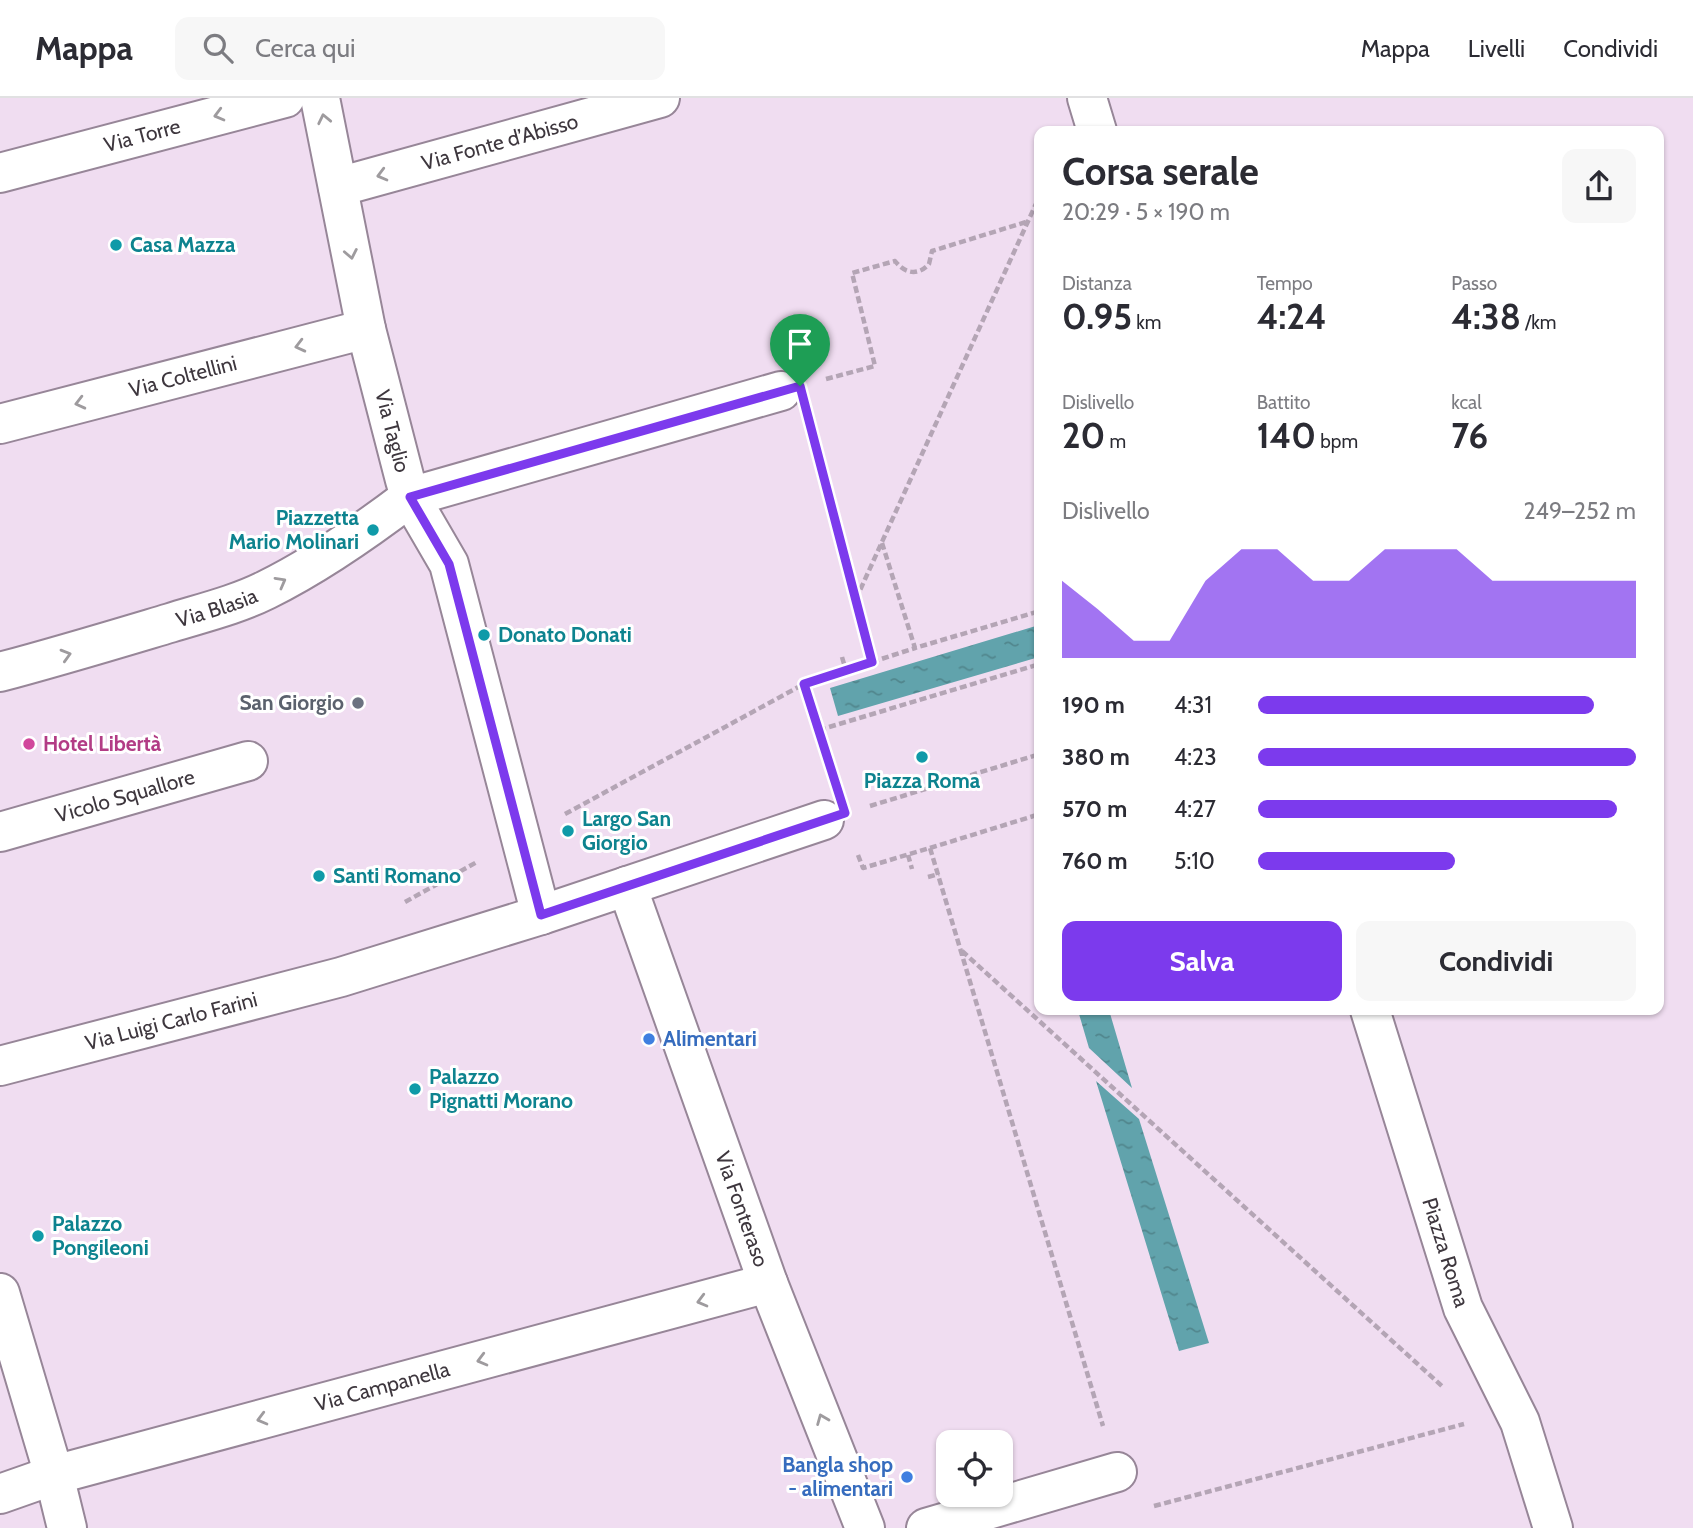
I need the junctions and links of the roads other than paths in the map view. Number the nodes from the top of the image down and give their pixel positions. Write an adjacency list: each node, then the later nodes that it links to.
1 (285, 98): 6 (street, Via Torre, one-way to 6)
2 (320, 98): 7 (street, Via Taglio, one-way to 2)
3 (660, 98): 7 (street, Via Fonte d’Abisso, one-way to 7)
4 (1087, 98): 5 (street)
5 (1095, 126)
6 (0, 173)
7 (338, 187): 8 (street, Via Taglio, one-way to 8)
8 (366, 329): 10 (street, Via Coltellini, one-way to 10); 11 (street, Via Taglio)
9 (791, 389): 11 (street)
10 (0, 424)
11 (410, 497): 12 (street, Via Blasia, one-way to 11); 17 (street, Via Taglio)
12 (0, 672)
13 (248, 761): 15 (street, Vicolo Squallore)
14 (835, 817): 16 (street)
15 (0, 832)
16 (627, 886): 17 (street); 20 (street, Via Fonteraso)
17 (541, 915): 19 (street, Via Luigi Carlo Farini)
18 (1372, 1015): 28 (street, Piazza Roma)
19 (0, 1066)
20 (768, 1283): 23 (street, Via Campanella, one-way to 23); 26 (street, Via Fonteraso, one-way to 20)
21 (0, 1293): 23 (street)
22 (1117, 1472): 27 (street)
23 (54, 1475): 24 (street, Via Campanella); 25 (street)
24 (0, 1494)
25 (67, 1528)
26 (865, 1528)
27 (926, 1528)
28 (1553, 1528)

